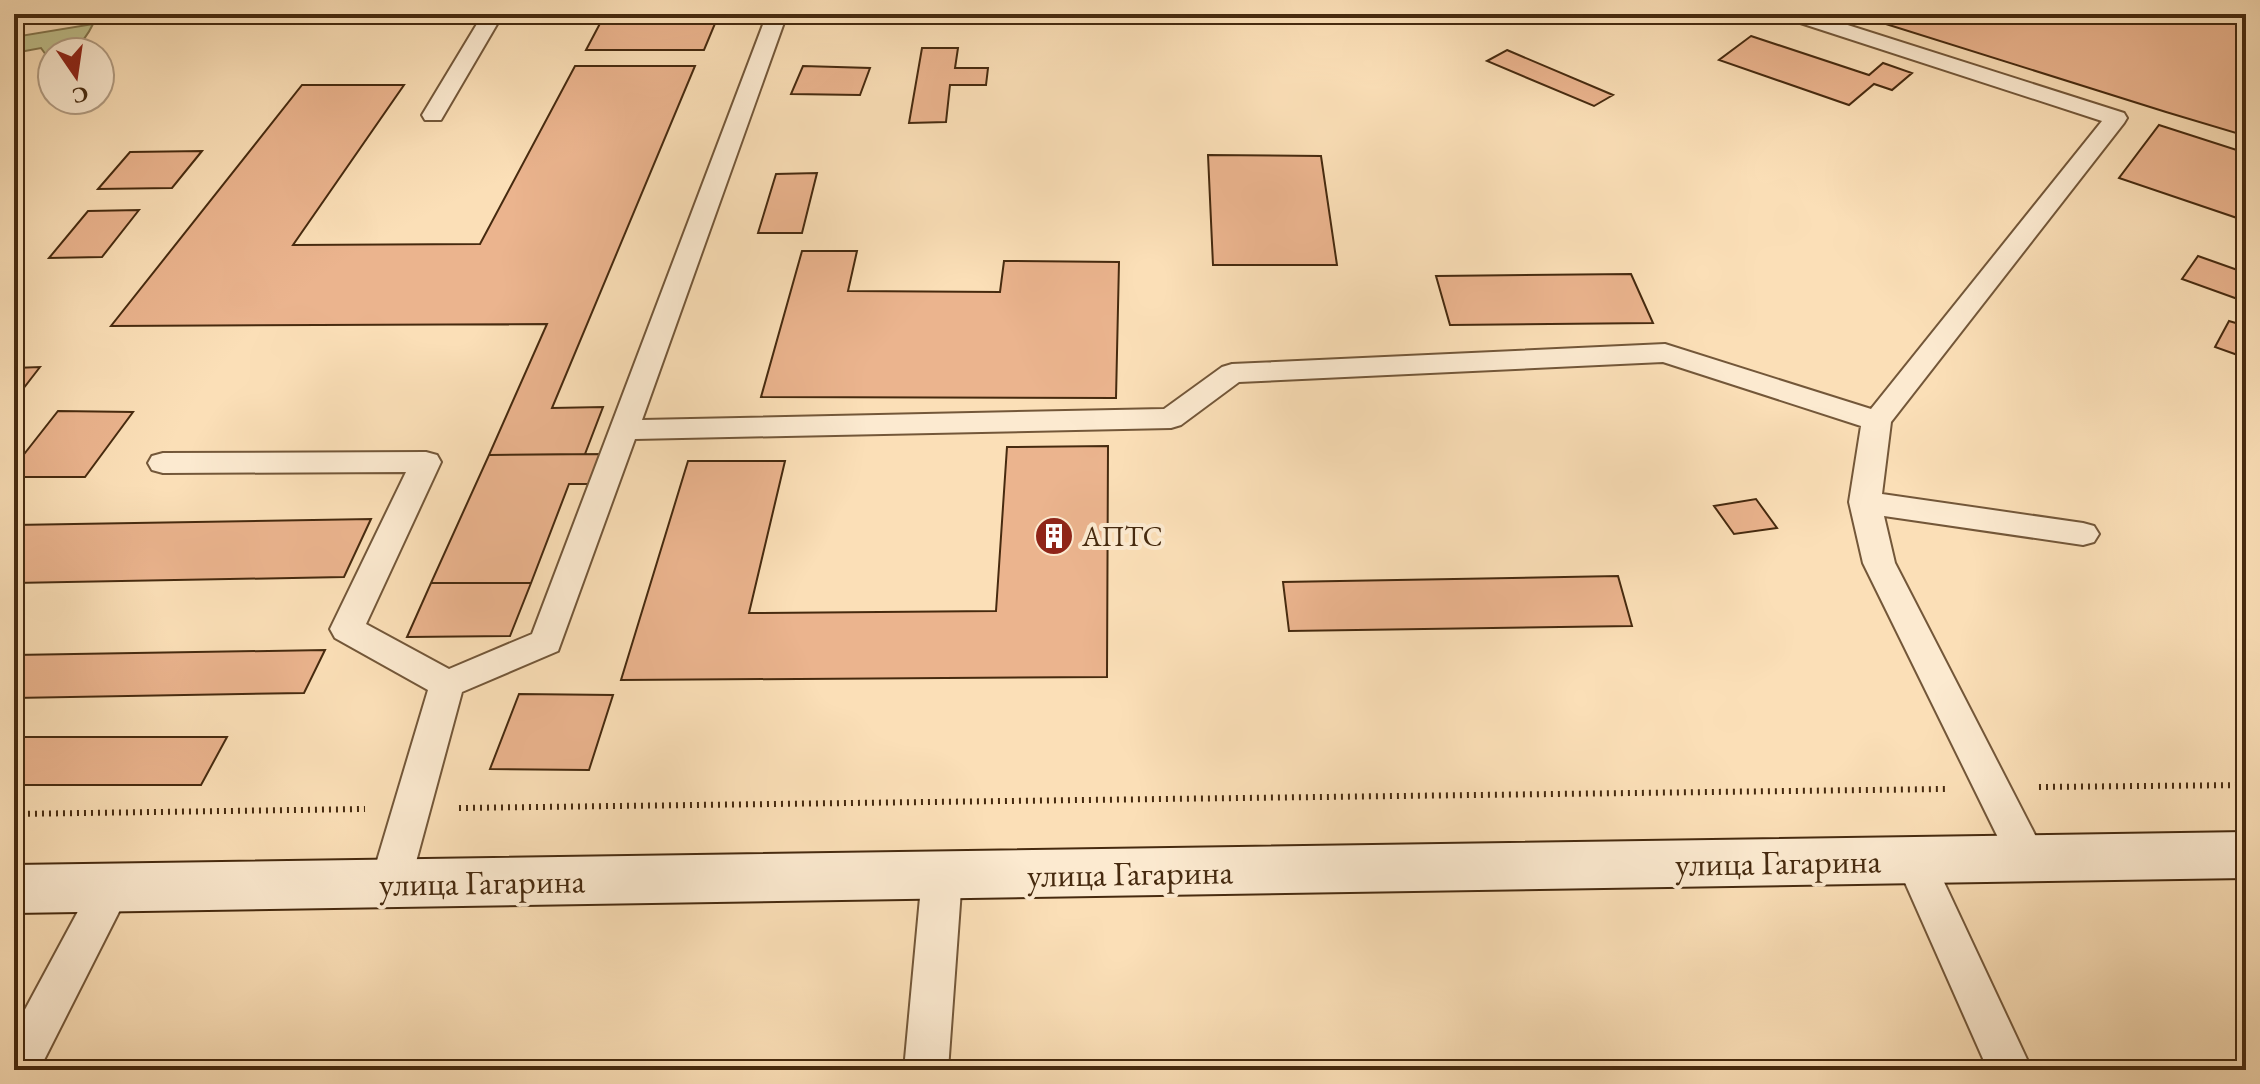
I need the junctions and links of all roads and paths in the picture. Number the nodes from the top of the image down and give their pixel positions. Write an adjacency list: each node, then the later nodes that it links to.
1 (493, 14): 4 (lane)
2 (777, 14): 6 (lane)
3 (1792, 14): 5 (lane)
4 (433, 115)
5 (1877, 421): 6 (lane); 8 (lane)
6 (625, 430): 10 (lane)
7 (163, 463): 10 (lane)
8 (1865, 502): 9 (lane); 12 (lane)
9 (2083, 534)
10 (447, 684): 13 (lane)
11 (2246, 785): 12 (path)
12 (1992, 788): 13 (path); 16 (lane)
13 (410, 808): 14 (path); 19 (lane)
14 (14, 814)
15 (2246, 855): 16 (street, улица Гагарина)
16 (2028, 858): 17 (street, улица Гагарина)
17 (1914, 860): 18 (street, улица Гагарина); 24 (lane)
18 (942, 876): 19 (street, улица Гагарина); 23 (lane)
19 (390, 884): 20 (street, улица Гагарина)
20 (111, 888): 21 (street, улица Гагарина); 22 (lane)
21 (14, 889)
22 (16, 1070)
23 (926, 1070)
24 (2010, 1070)

